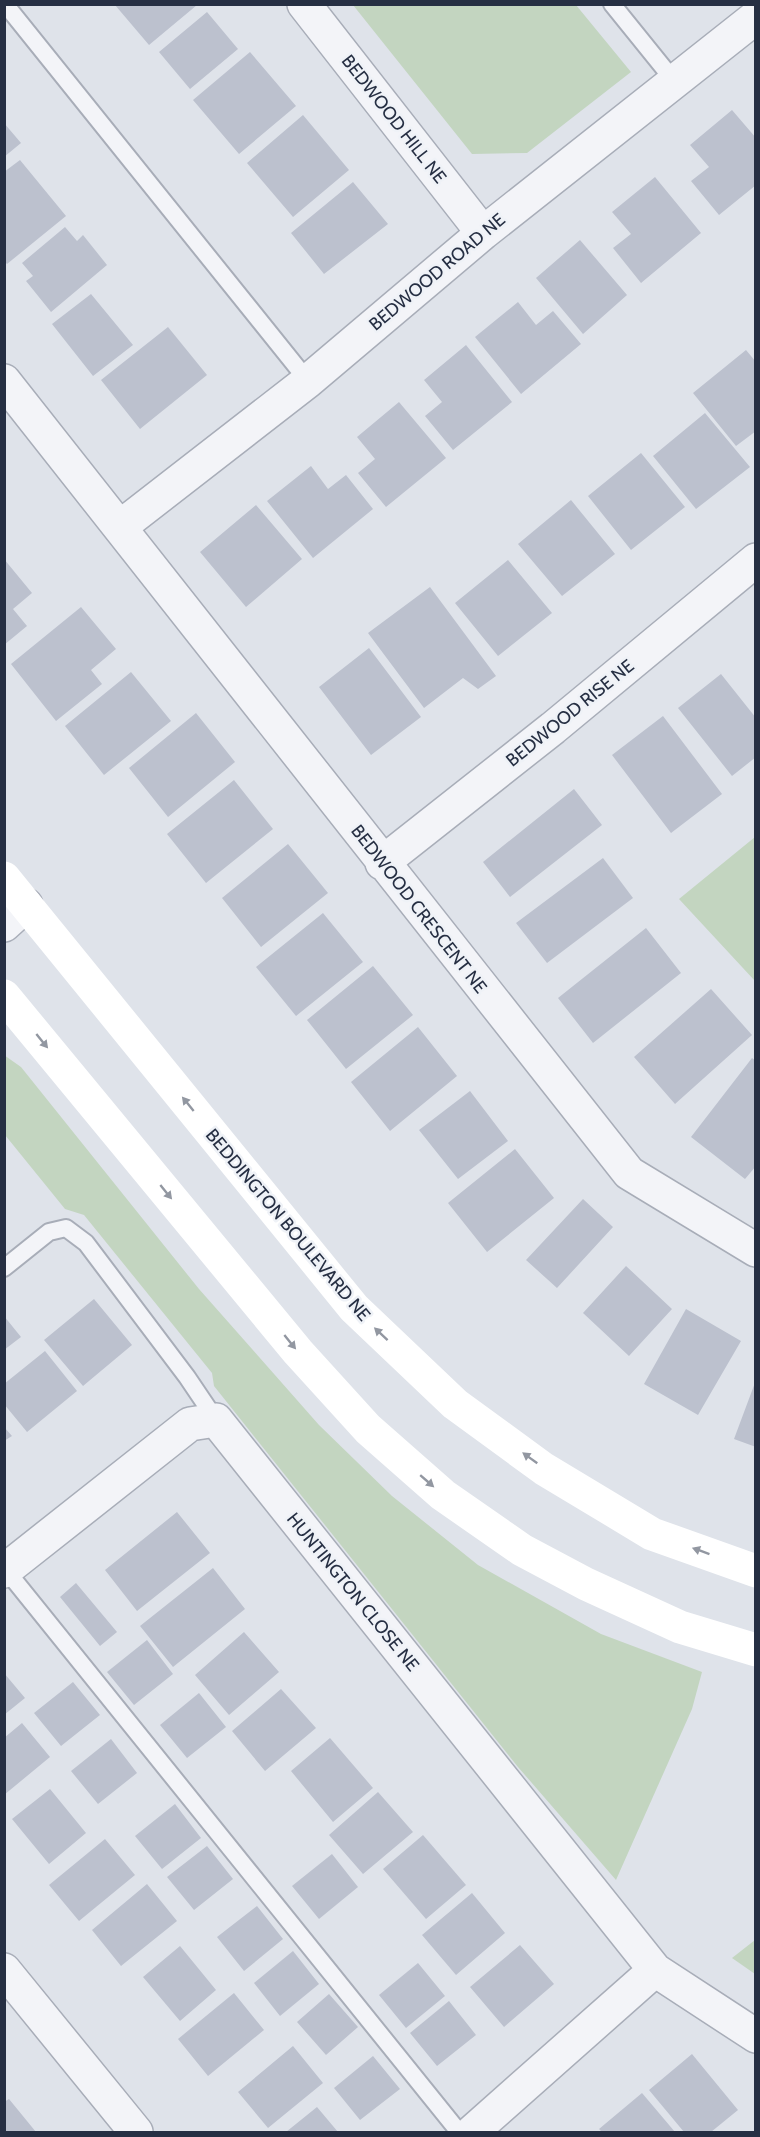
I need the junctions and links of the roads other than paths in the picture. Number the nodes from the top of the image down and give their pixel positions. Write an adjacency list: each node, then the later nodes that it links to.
1 (5, 4): 8 (lane)
2 (304, 4): 6 (street, BEDWOOD HILL NE)
3 (612, 4): 5 (lane)
4 (756, 17): 5 (street, BEDWOOD ROAD NE)
5 (675, 82): 6 (street, BEDWOOD ROAD NE)
6 (483, 232): 8 (street, BEDWOOD ROAD NE)
7 (4, 381): 9 (street, BEDWOOD CRESCENT NE)
8 (308, 381): 9 (street, BEDWOOD ROAD NE)
9 (120, 527): 11 (street, BEDWOOD CRESCENT NE)
10 (756, 560): 11 (street, BEDWOOD RISE NE)
11 (382, 863): 15 (street, BEDWOOD CRESCENT NE)
12 (4, 878): 13 (main road, BEDDINGTON BOULEVARD NE)
13 (15, 915): 19 (main road, BEDDINGTON BOULEVARD NE, one-way to 13)
14 (4, 996): 20 (main road, one-way to 20)
15 (756, 1250)
16 (4, 1268): 17 (lane)
17 (216, 1420): 18 (street); 22 (street, HUNTINGTON CLOSE NE)
18 (5, 1571): 25 (lane)
19 (756, 1571)
20 (756, 1650)
21 (4, 1970): 24 (street)
22 (654, 1970): 23 (street, HUNTINGTON CLOSE NE); 26 (street)
23 (756, 2036)
24 (136, 2133)
25 (459, 2133)
26 (472, 2133)

